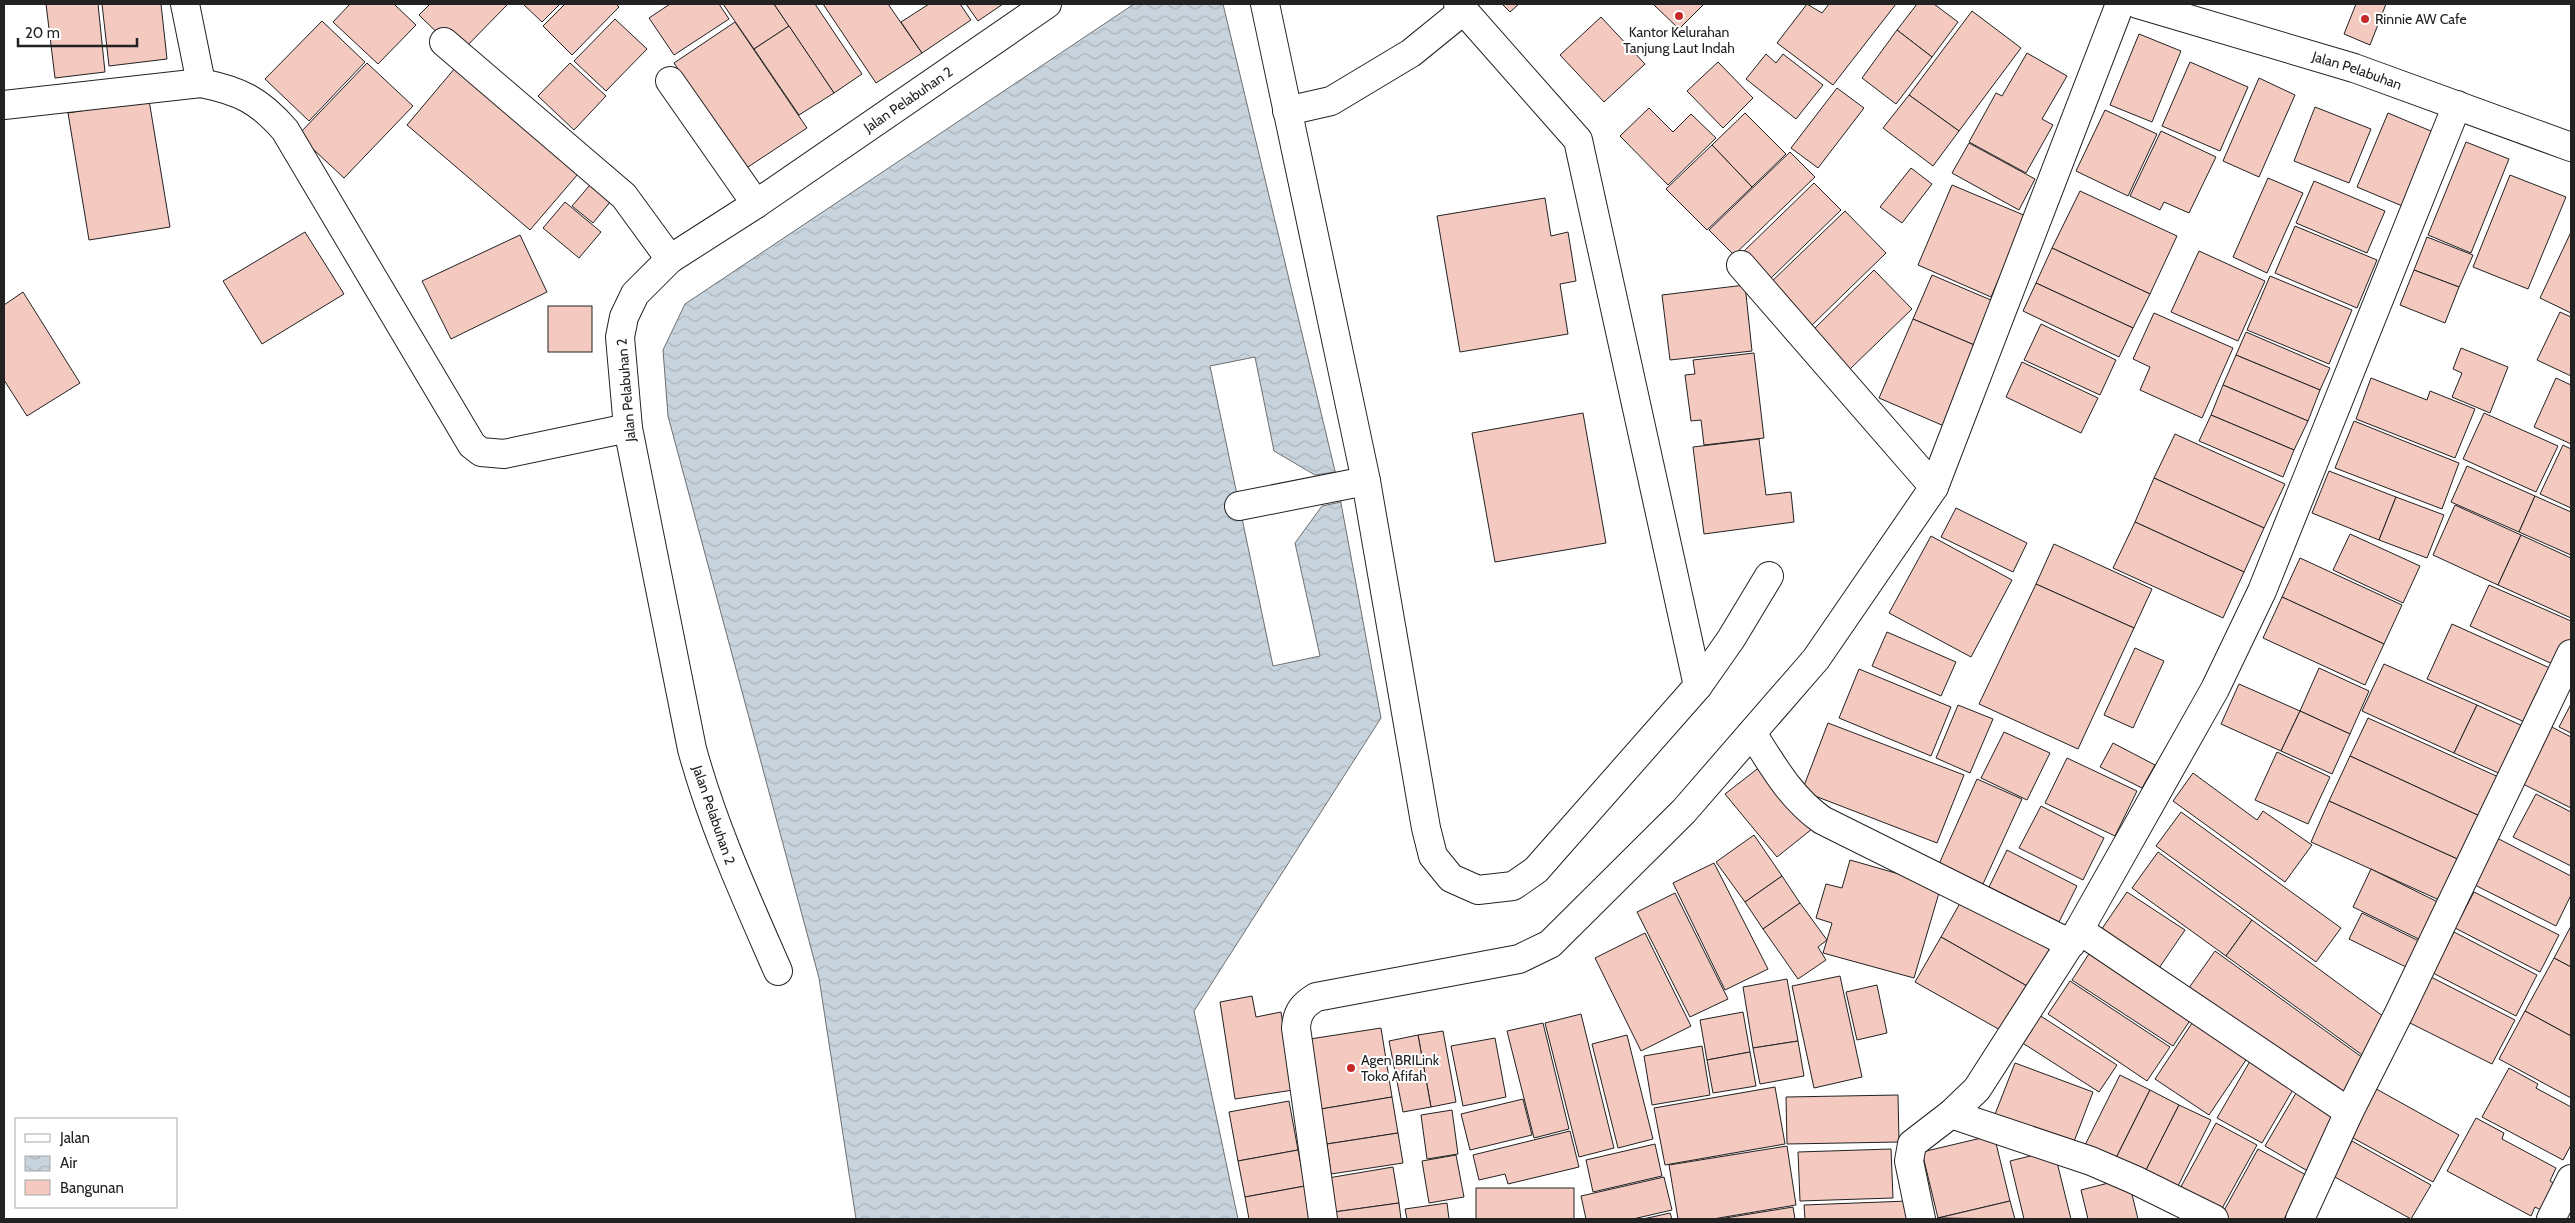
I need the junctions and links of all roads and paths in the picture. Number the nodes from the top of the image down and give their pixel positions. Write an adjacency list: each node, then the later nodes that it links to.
1 (185, 4): 10 (street)
2 (1046, 4): 15 (street, Jalan Pelabuhan 2)
3 (1264, 4): 13 (street)
4 (2120, 4): 20 (street)
5 (2138, 4): 7 (street, Jalan Pelabuhan)
6 (1461, 7): 13 (street); 24 (street)
7 (2206, 13): 12 (street, Jalan Pelabuhan)
8 (444, 42): 16 (street)
9 (670, 81): 15 (street)
10 (202, 83): 11 (street); 18 (street)
11 (4, 105)
12 (2457, 105): 14 (street, Jalan Pelabuhan); 26 (street)
13 (1287, 111): 19 (street)
14 (2571, 147)
15 (756, 204): 16 (street, Jalan Pelabuhan 2)
16 (670, 259): 18 (street, Jalan Pelabuhan 2)
17 (1741, 265): 20 (street)
18 (628, 428): 27 (street, Jalan Pelabuhan 2)
19 (1366, 481): 21 (street); 24 (street)
20 (1934, 486): 25 (street)
21 (1239, 506)
22 (1769, 576): 24 (street)
23 (2571, 654): 28 (street)
24 (1698, 686)
25 (1752, 733): 26 (street); 31 (street)
26 (2075, 937): 28 (street); 29 (street)
27 (778, 971)
28 (2349, 1112): 34 (street)
29 (1951, 1114): 32 (street); 33 (street)
30 (2571, 1179): 35 (street)
31 (1323, 1219)
32 (1920, 1219)
33 (2214, 1219)
34 (2300, 1219)
35 (2551, 1219)

